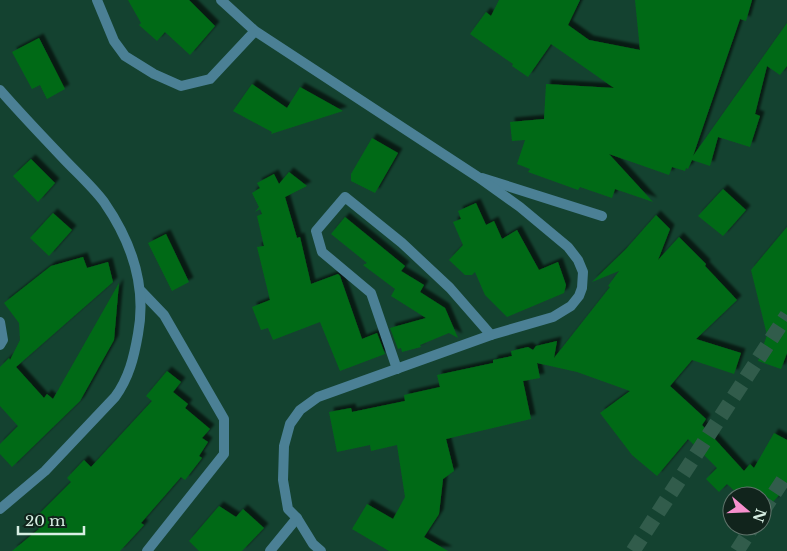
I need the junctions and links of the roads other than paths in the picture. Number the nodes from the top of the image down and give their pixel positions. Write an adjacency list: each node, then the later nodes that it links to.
1 (97, 0): 3 (street)
2 (221, 0): 3 (street)
3 (255, 30): 5 (street)
4 (0, 90): 7 (street)
5 (478, 177): 6 (street); 9 (street)
6 (602, 216)
7 (141, 291): 12 (street); 14 (street)
8 (0, 322): 10 (street)
9 (491, 335): 11 (street); 11 (street)
10 (0, 345)
11 (397, 369): 13 (street)
12 (0, 509)
13 (298, 518): 15 (street); 16 (street)
14 (147, 551)
15 (270, 551)
16 (321, 551)

